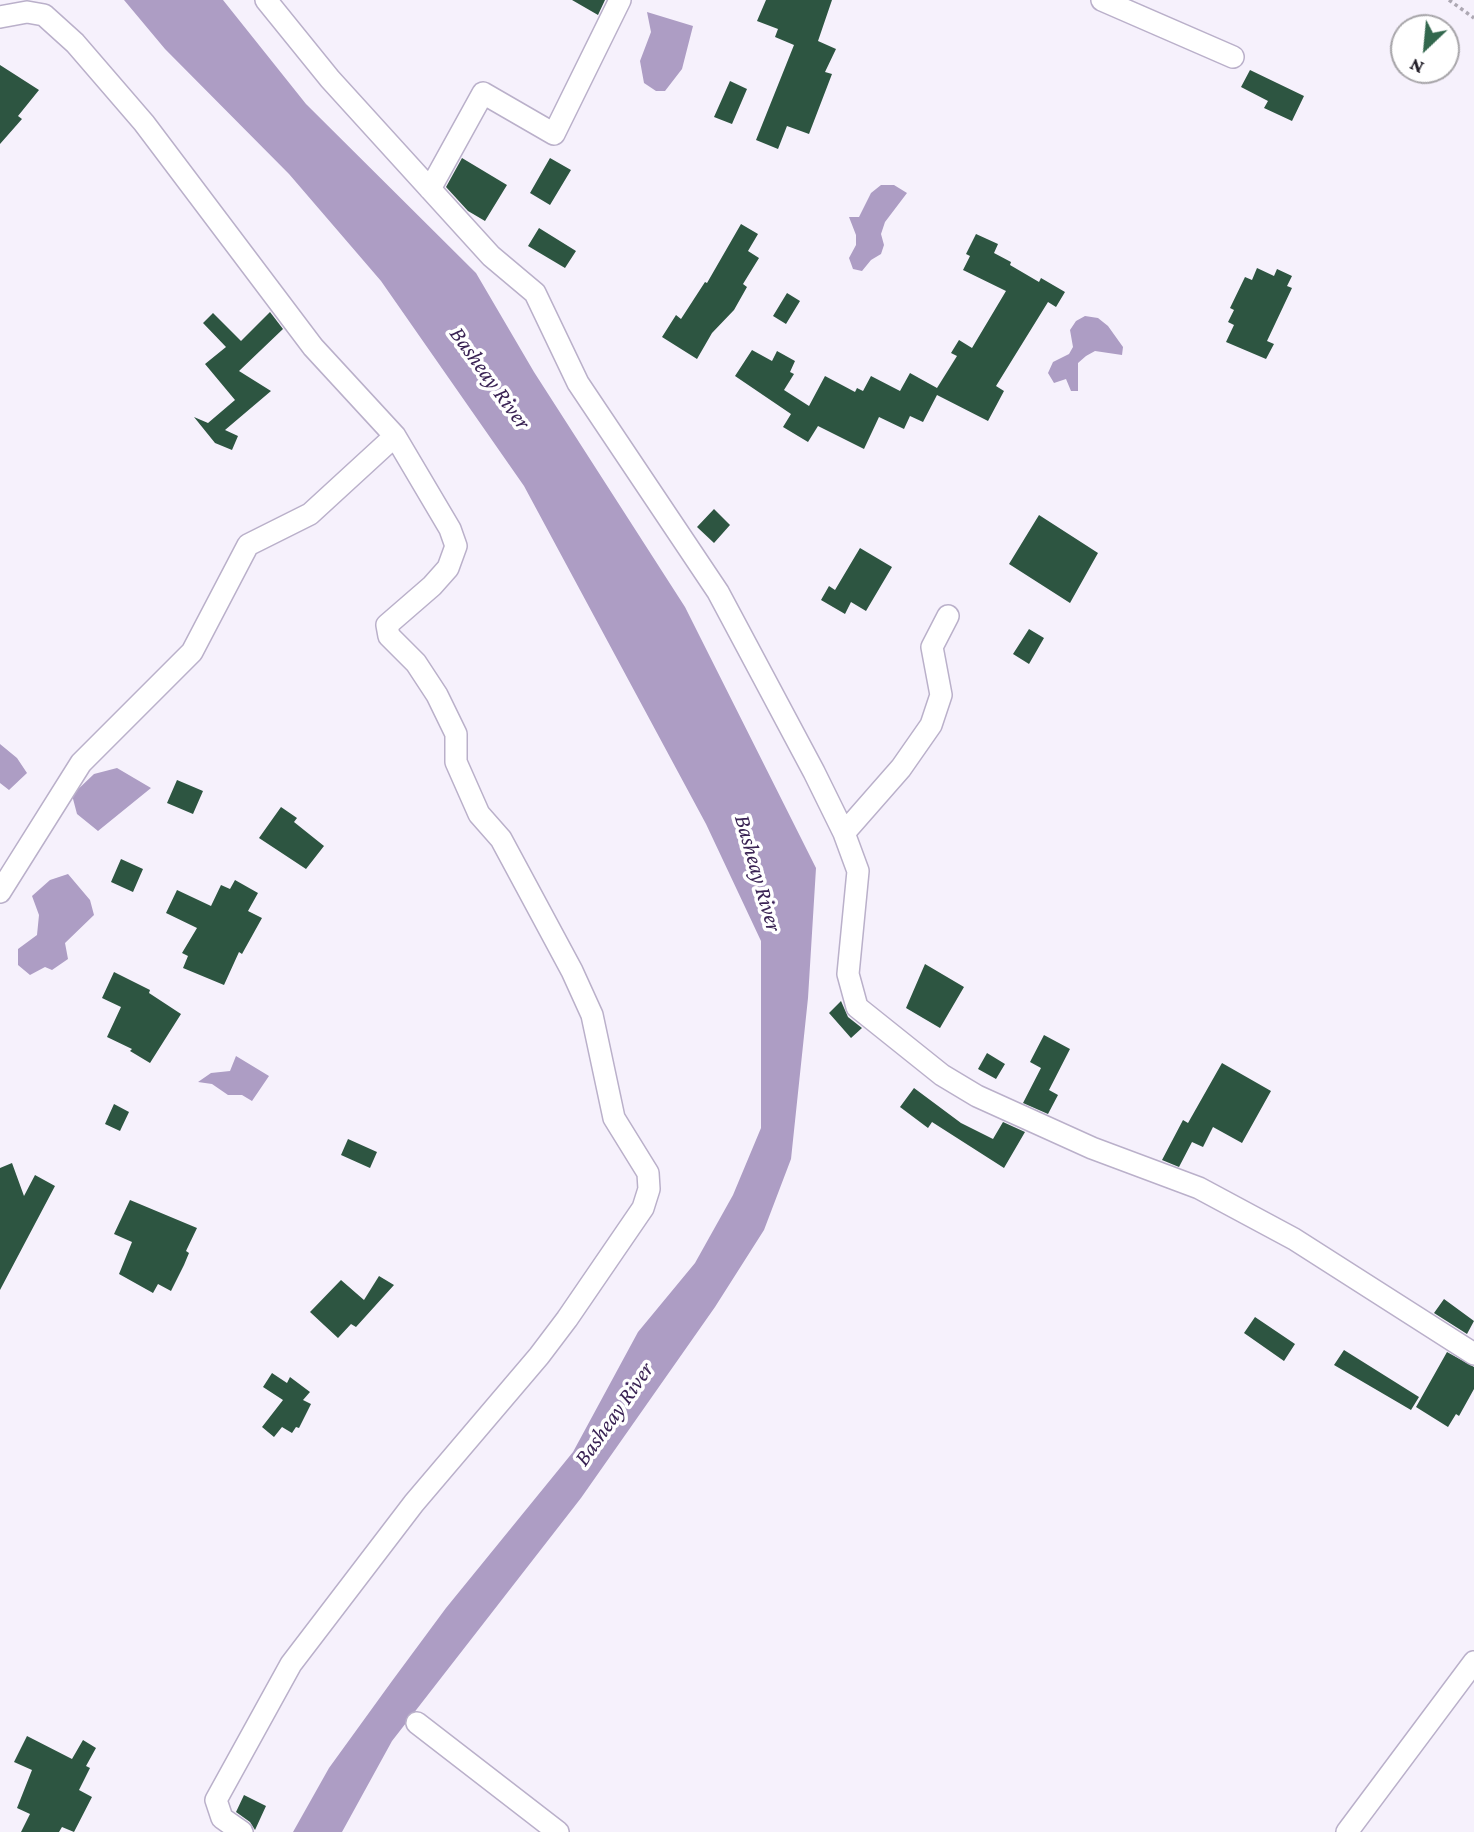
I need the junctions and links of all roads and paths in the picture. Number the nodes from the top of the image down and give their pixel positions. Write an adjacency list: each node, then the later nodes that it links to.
1 (266, 0): 8 (street)
2 (620, 0): 8 (street)
3 (1102, 0): 7 (street)
4 (1449, 0): 6 (path)
5 (0, 17): 9 (street)
6 (1474, 18)
7 (1233, 57)
8 (430, 189): 11 (street)
9 (395, 436): 12 (street); 16 (street)
10 (948, 616): 11 (street)
11 (844, 833): 13 (street)
12 (0, 892)
13 (1474, 1354)
14 (1474, 1662): 18 (street)
15 (417, 1723): 17 (street)
16 (242, 1832)
17 (558, 1832)
18 (1347, 1832)

